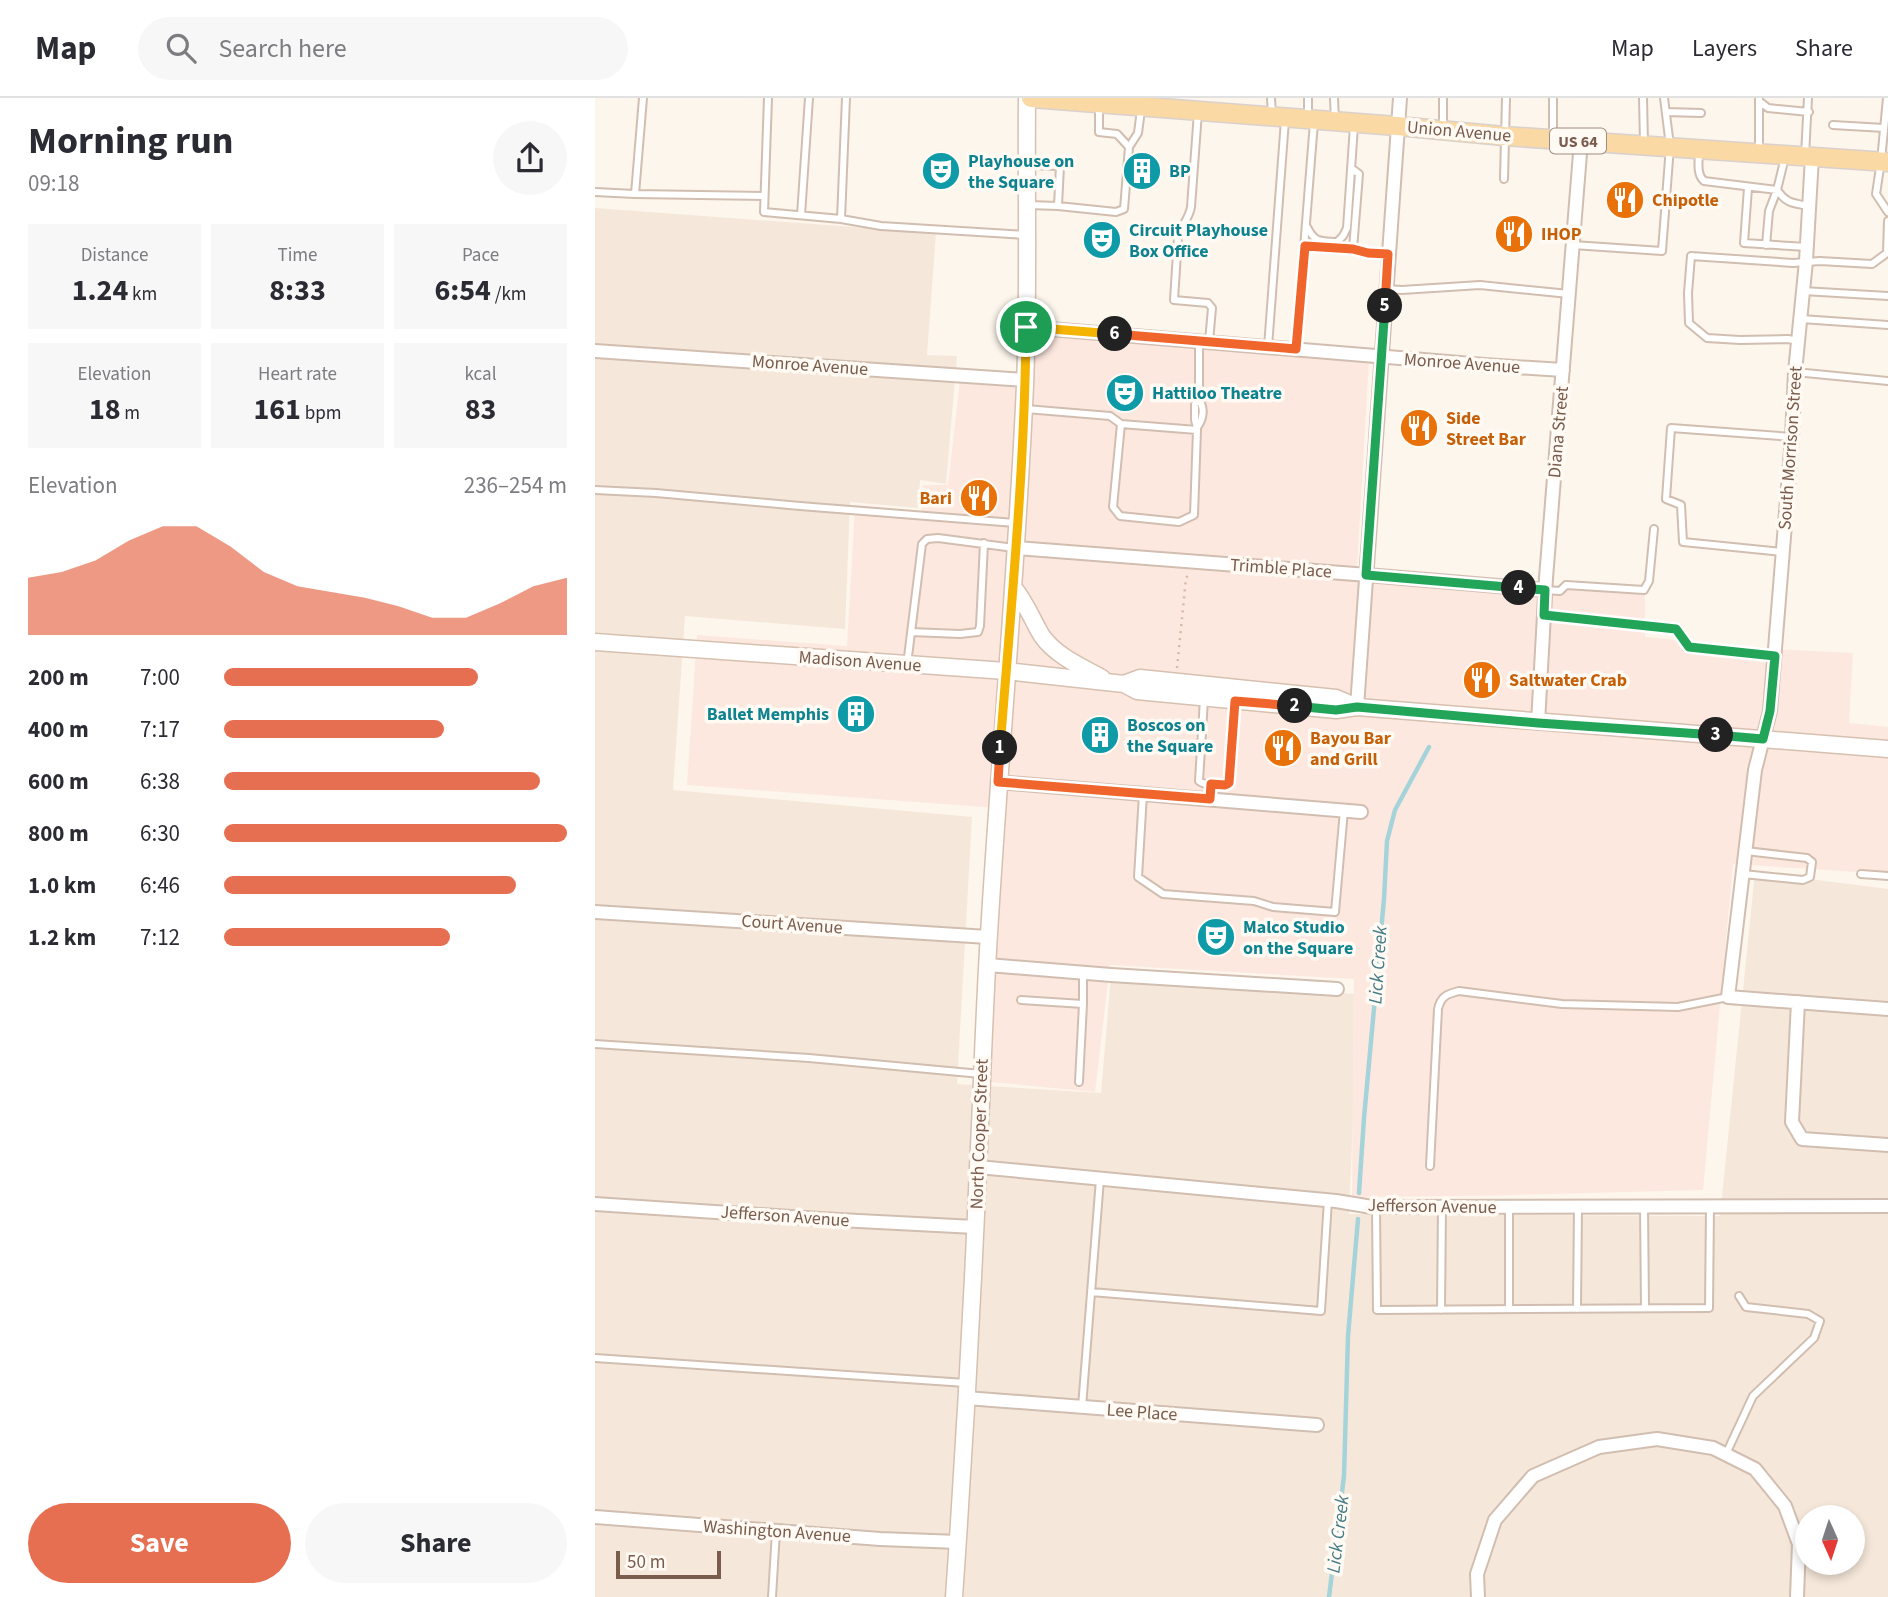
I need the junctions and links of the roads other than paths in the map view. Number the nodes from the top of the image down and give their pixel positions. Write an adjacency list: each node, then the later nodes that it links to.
1 (643, 98): 50 (lane)
2 (768, 98): 51 (lane)
3 (809, 98): 56 (lane)
4 (846, 98): 57 (lane)
5 (1029, 98): 19 (main road, Union Avenue / US 64); 44 (street, North Cooper Street)
6 (1271, 98): 25 (lane)
7 (1308, 98): 26 (lane)
8 (1333, 98): 27 (lane)
9 (1400, 98): 30 (street)
10 (1443, 98): 11 (lane); 32 (lane)
11 (1451, 98)
12 (1506, 98): 33 (lane)
13 (1553, 98): 34 (lane)
14 (1643, 98): 36 (lane)
15 (1664, 98): 22 (lane)
16 (1808, 98): 23 (lane)
17 (1887, 98): 31 (lane)
18 (1759, 100): 23 (lane); 40 (lane)
19 (1100, 103): 20 (main road, Union Avenue / US 64); 38 (lane)
20 (1148, 104): 21 (main road, Union Avenue / US 64); 38 (lane)
21 (1198, 111): 25 (main road, Union Avenue / US 64); 75 (lane)
22 (1666, 112): 24 (lane); 37 (lane)
23 (1808, 112): 42 (lane)
24 (1701, 113)
25 (1278, 118): 26 (main road, Union Avenue / US 64); 77 (lane)
26 (1311, 120): 27 (main road, Union Avenue / US 64); 59 (lane)
27 (1335, 122): 28 (main road, Union Avenue / US 64)
28 (1354, 123): 30 (main road, Union Avenue / US 64); 45 (lane)
29 (1833, 125): 31 (lane)
30 (1397, 126): 32 (main road, Union Avenue / US 64); 66 (street)
31 (1884, 128): 43 (lane)
32 (1443, 131): 33 (main road, Union Avenue / US 64)
33 (1506, 136): 34 (main road, Union Avenue / US 64); 46 (lane)
34 (1553, 139): 35 (main road, Union Avenue / US 64)
35 (1581, 141): 36 (main road, Union Avenue / US 64); 61 (street, Diana Street)
36 (1644, 145): 37 (main road, Union Avenue / US 64)
37 (1670, 146): 39 (main road, Union Avenue / US 64); 61 (lane)
38 (1129, 147): 53 (lane)
39 (1699, 149): 40 (main road, Union Avenue / US 64); 47 (lane)
40 (1759, 154): 41 (main road, Union Avenue / US 64)
41 (1785, 156): 42 (main road, Union Avenue / US 64); 48 (lane)
42 (1808, 157): 43 (main road, Union Avenue / US 64); 54 (street, South Morrison Street)
43 (1885, 162): 55 (lane)
44 (1027, 165): 52 (street, North Cooper Street); 53 (lane)
45 (1351, 168): 59 (lane); 65 (lane)
46 (1504, 179)
47 (1748, 188): 48 (lane); 62 (lane)
48 (1777, 190): 54 (lane); 62 (lane)
49 (595, 192): 50 (lane)
50 (635, 194): 51 (lane)
51 (764, 197): 56 (lane)
52 (1027, 205): 53 (lane); 60 (street, North Cooper Street)
53 (1058, 206)
54 (1809, 206): 64 (street, South Morrison Street)
55 (1888, 212)
56 (801, 215): 57 (lane)
57 (841, 219): 60 (lane)
58 (1888, 221): 67 (lane)
59 (1306, 225): 63 (lane)
60 (1028, 235): 74 (street, North Cooper Street)
61 (1573, 244): 70 (street, Diana Street)
62 (1766, 244): 64 (lane)
63 (1305, 246): 65 (lane); 78 (lane)
64 (1807, 247): 67 (street, South Morrison Street)
65 (1353, 249): 66 (lane)
66 (1388, 254): 68 (street)
67 (1806, 261): 69 (street, South Morrison Street); 76 (lane)
68 (1386, 289): 70 (lane); 80 (street)
69 (1802, 290): 71 (lane); 72 (street, South Morrison Street)
70 (1569, 294): 81 (street, Diana Street)
71 (1888, 296)
72 (1801, 319): 73 (lane); 76 (street, South Morrison Street)
73 (1888, 326)
74 (1026, 327): 75 (street, Monroe Avenue); 83 (street, North Cooper Street)
75 (1204, 341): 77 (street, Monroe Avenue); 87 (lane)
76 (1798, 341): 82 (street, South Morrison Street)
77 (1268, 347): 78 (street, Monroe Avenue)
78 (1296, 349): 80 (street, Monroe Avenue)
79 (595, 351): 83 (street, Monroe Avenue)
80 (1381, 357): 81 (street, Monroe Avenue); 95 (street)
81 (1563, 370): 97 (street, Diana Street)
82 (1795, 372): 84 (lane); 88 (street, South Morrison Street)
83 (1025, 380): 85 (street, North Cooper Street)
84 (1888, 381)
85 (1024, 409): 86 (lane); 90 (street, North Cooper Street)
86 (1121, 424): 87 (lane); 87 (lane)
87 (1197, 428)
88 (1792, 437): 94 (street, South Morrison Street); 94 (lane)
89 (595, 490): 90 (lane)
90 (1017, 523): 93 (street, North Cooper Street)
91 (1654, 529): 97 (lane)
92 (983, 543): 93 (lane); 99 (lane); 99 (lane)
93 (1016, 548): 95 (street, Trimble Place); 96 (street, North Cooper Street)
94 (1783, 552): 101 (street, South Morrison Street)
95 (1366, 575): 97 (street, Trimble Place); 107 (street)
96 (1013, 587): 103 (street, North Cooper Street); 104 (street)
97 (1545, 590): 98 (street, Diana Street)
98 (1544, 615): 101 (lane); 108 (street, Diana Street)
99 (911, 632): 102 (lane)
100 (595, 642): 102 (street, Madison Avenue)
101 (1775, 656): 109 (street, South Morrison Street)
102 (907, 665): 103 (street, Madison Avenue)
103 (1006, 671): 104 (street, Madison Avenue); 111 (street, North Cooper Street)
104 (1117, 683): 105 (street, Madison Avenue); 107 (street, Madison Avenue)
105 (1204, 697): 106 (street, Madison Avenue); 112 (lane)
106 (1235, 701): 107 (street, Madison Avenue); 112 (lane)
107 (1357, 707): 108 (street, Madison Avenue)
108 (1538, 723): 109 (street, Madison Avenue)
109 (1763, 739): 110 (street, Madison Avenue); 117 (street, South Morrison Street)
110 (1888, 750)
111 (998, 782): 113 (street); 122 (street, North Cooper Street)
112 (1211, 784): 114 (lane)
113 (1143, 793): 114 (street); 115 (lane)
114 (1210, 799): 115 (street)
115 (1344, 810): 116 (street)
116 (1361, 812)
117 (1746, 851): 118 (street, South Morrison Street); 118 (lane)
118 (1743, 874): 126 (street, South Morrison Street)
119 (1861, 874): 120 (lane)
120 (1888, 876)
121 (595, 912): 122 (street, Court Avenue)
122 (988, 937): 123 (street, North Cooper Street)
123 (988, 965): 124 (street); 132 (street, North Cooper Street)
124 (1083, 972): 125 (street); 129 (lane)
125 (1337, 989)
126 (1728, 997): 128 (street); 135 (lane)
127 (1021, 1000): 129 (lane)
128 (1798, 1002): 130 (street); 134 (street)
129 (1083, 1004): 133 (lane)
130 (1888, 1009)
131 (595, 1044): 132 (lane)
132 (981, 1074): 136 (street, North Cooper Street)
133 (1079, 1082)
134 (1888, 1144)
135 (1430, 1166)
136 (978, 1167): 137 (street, Jefferson Avenue); 147 (street, North Cooper Street)
137 (1100, 1179): 138 (street, Jefferson Avenue); 148 (lane)
138 (1328, 1200): 143 (street, Jefferson Avenue); 148 (lane)
139 (595, 1204): 147 (street, Jefferson Avenue)
140 (1644, 1206): 141 (street, Jefferson Avenue); 146 (street, Jefferson Avenue); 150 (lane)
141 (1710, 1206): 142 (street, Jefferson Avenue); 150 (lane)
142 (1888, 1206)
143 (1376, 1207): 144 (street, Jefferson Avenue); 153 (lane)
144 (1442, 1207): 145 (street, Jefferson Avenue); 153 (lane)
145 (1509, 1207): 146 (street, Jefferson Avenue); 151 (lane)
146 (1578, 1207): 152 (lane)
147 (975, 1227): 155 (street, North Cooper Street)
148 (1091, 1292): 156 (lane)
149 (1739, 1296): 158 (lane)
150 (1645, 1308): 152 (lane)
151 (1509, 1309): 152 (lane); 153 (lane)
152 (1577, 1309)
153 (1441, 1310)
154 (595, 1359): 155 (lane)
155 (966, 1391): 156 (street, Lee Place); 161 (street, North Cooper Street)
156 (1082, 1407): 157 (street, Lee Place)
157 (1317, 1425)
158 (1726, 1454): 164 (street); 165 (street)
159 (595, 1517): 160 (street, Washington Avenue)
160 (776, 1531): 161 (street, Washington Avenue); 162 (lane)
161 (958, 1542): 163 (street, North Cooper Street)
162 (772, 1597)
163 (954, 1597)
164 (1478, 1597)
165 (1797, 1597)

